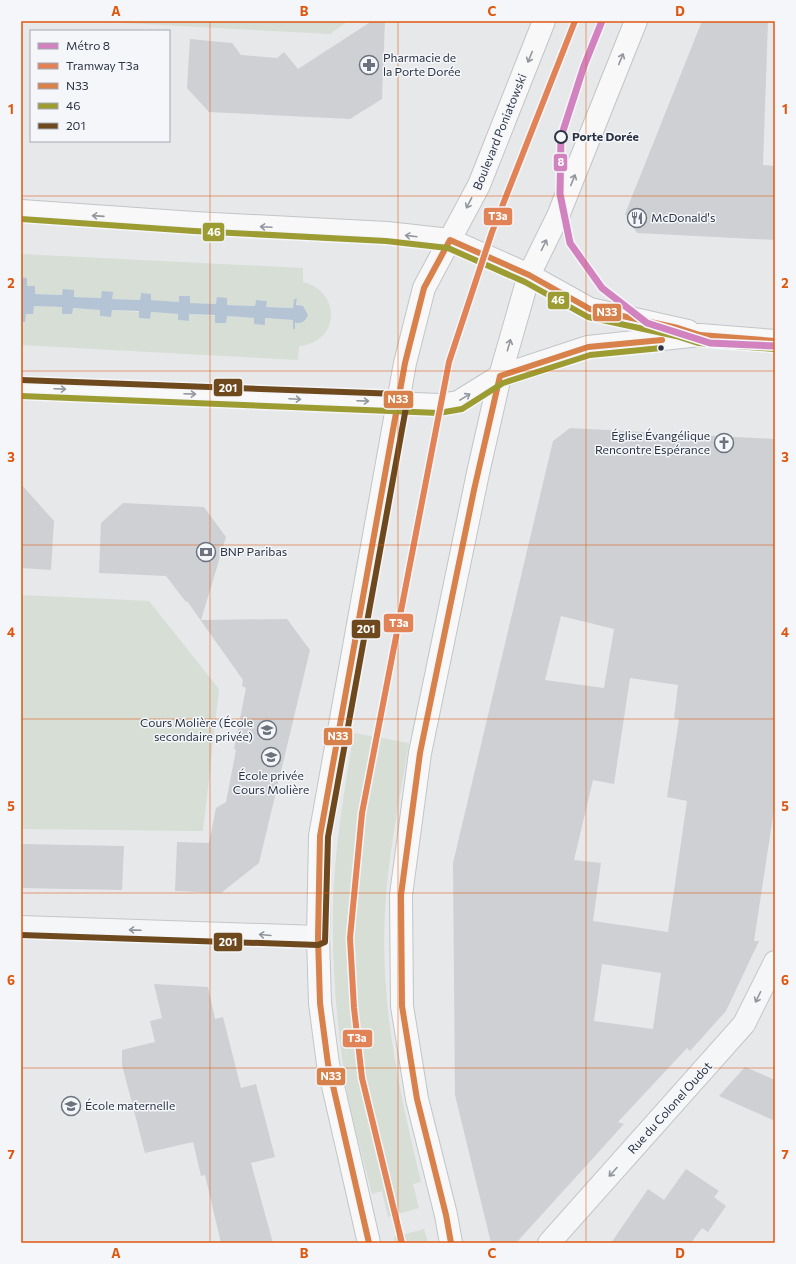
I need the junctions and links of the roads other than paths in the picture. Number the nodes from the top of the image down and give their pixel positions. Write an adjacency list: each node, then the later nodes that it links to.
1 (544, 21): 4 (main road, Boulevard Poniatowski, one-way to 4)
2 (636, 21): 5 (main road, one-way to 2)
3 (21, 211): 4 (main road, one-way to 3)
4 (450, 240): 5 (main road); 10 (main road, Boulevard Poniatowski)
5 (529, 275): 6 (main road); 8 (main road, one-way to 5)
6 (700, 335): 7 (main road); 8 (main road)
7 (775, 341)
8 (500, 376): 10 (main road, one-way to 8); 15 (main road)
9 (21, 388): 10 (main road, one-way to 10)
10 (399, 402): 12 (main road, Boulevard Poniatowski)
11 (21, 927): 12 (street, one-way to 11)
12 (318, 937): 14 (main road, Boulevard Poniatowski)
13 (775, 962): 16 (street, Rue du Colonel Oudot, one-way to 16)
14 (369, 1243)
15 (451, 1243)
16 (550, 1243)

